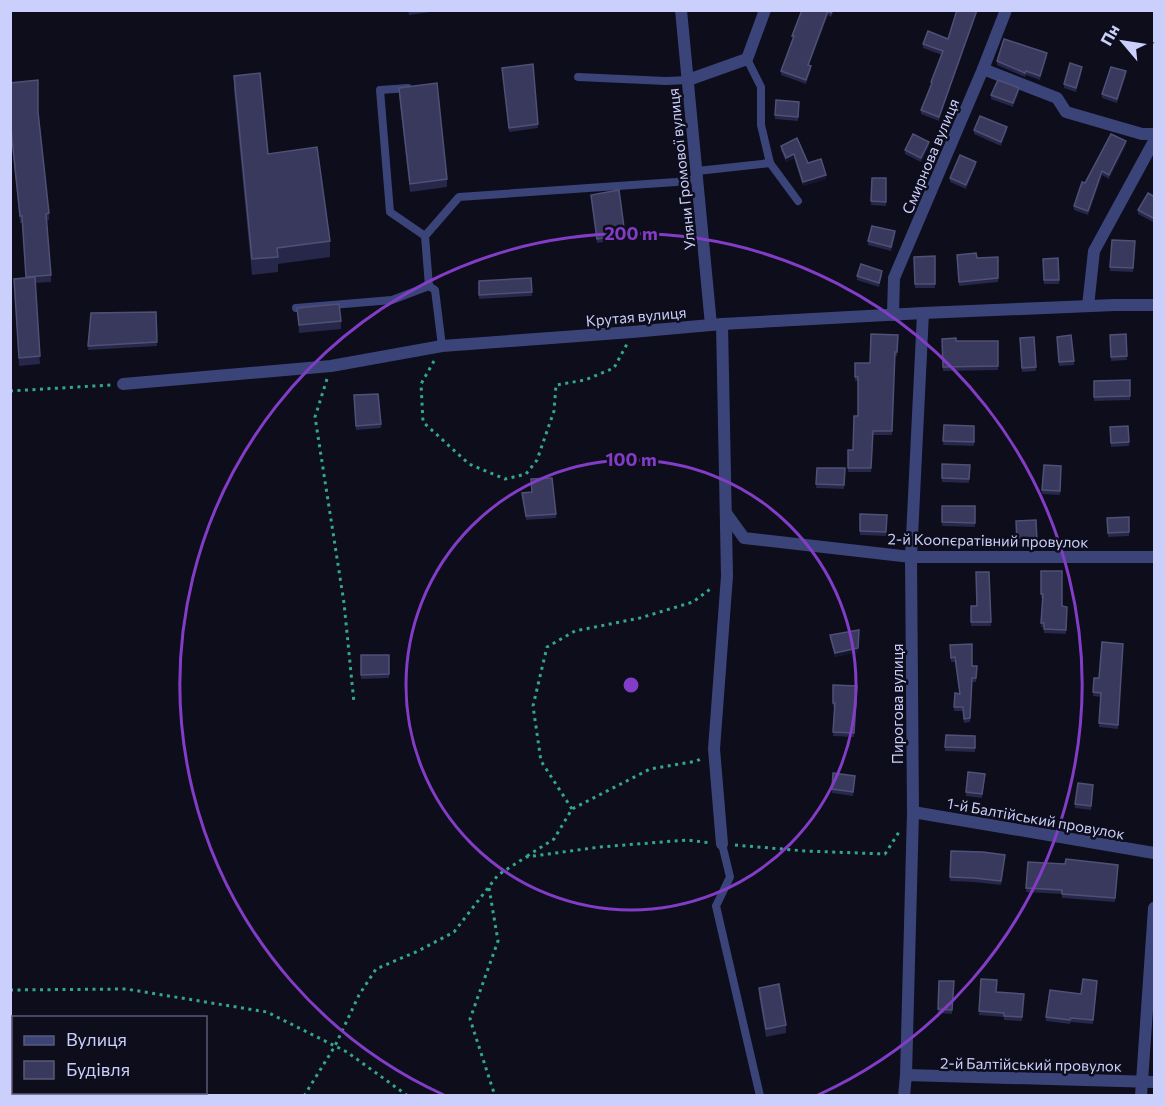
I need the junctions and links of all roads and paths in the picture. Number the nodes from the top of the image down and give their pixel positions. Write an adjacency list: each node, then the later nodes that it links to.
1 (681, 10): 7 (street, Уляни Громової вулиця)
2 (765, 10): 4 (street)
3 (1006, 10): 5 (street, Смирнова вулиця)
4 (747, 59): 7 (street); 11 (lane)
5 (983, 69): 9 (street); 20 (street, Смирнова вулиця)
6 (578, 77): 7 (lane)
7 (688, 80): 12 (street, Уляни Громової вулиця)
8 (415, 88): 14 (lane)
9 (1155, 134)
10 (1155, 141): 16 (street)
11 (770, 163): 12 (lane); 13 (lane)
12 (697, 175): 14 (lane); 21 (street, Уляни Громової вулиця)
13 (798, 201)
14 (425, 236): 15 (lane)
15 (429, 286): 18 (lane); 23 (lane)
16 (1088, 306): 17 (street, Крутая вулиця); 19 (street, Крутая вулиця)
17 (1155, 306)
18 (296, 308)
19 (923, 313): 20 (street, Крутая вулиця); 28 (street, Пирогова вулиця)
20 (893, 315): 21 (street, Крутая вулиця)
21 (716, 324): 22 (street, Крутая вулиця); 27 (street, Уляни Громової вулиця)
22 (632, 332): 23 (street, Крутая вулиця); 23 (path)
23 (442, 346): 24 (street, Крутая вулиця)
24 (331, 366): 25 (street, Крутая вулиця); 31 (path)
25 (123, 384): 26 (path)
26 (10, 390)
27 (726, 513): 28 (street, 2-й Коопєратівний провулок); 30 (street, Уляни Громової вулиця)
28 (911, 557): 29 (street, 2-й Коопєратівний провулок); 34 (street, Пирогова вулиця)
29 (1155, 557)
30 (727, 576): 32 (street, Уляни Громової вулиця); 33 (path)
31 (354, 703)
32 (714, 749): 33 (path); 35 (street, Уляни Громової вулиця)
33 (572, 809): 37 (path)
34 (913, 812): 35 (path); 36 (street, 1-й Балтійський провулок); 42 (street, Пирогова вулиця)
35 (722, 844): 37 (path); 47 (lane)
36 (1155, 853)
37 (526, 856): 38 (path)
38 (489, 886): 41 (path); 46 (path)
39 (1155, 908): 43 (street)
40 (10, 990): 41 (path)
41 (335, 1046): 44 (path); 45 (path)
42 (906, 1075): 43 (street, 2-й Балтійський провулок); 48 (street, Пирогова вулиця)
43 (1148, 1082): 49 (street)
44 (304, 1095)
45 (408, 1095)
46 (495, 1095)
47 (760, 1095)
48 (904, 1095)
49 (1141, 1095)

